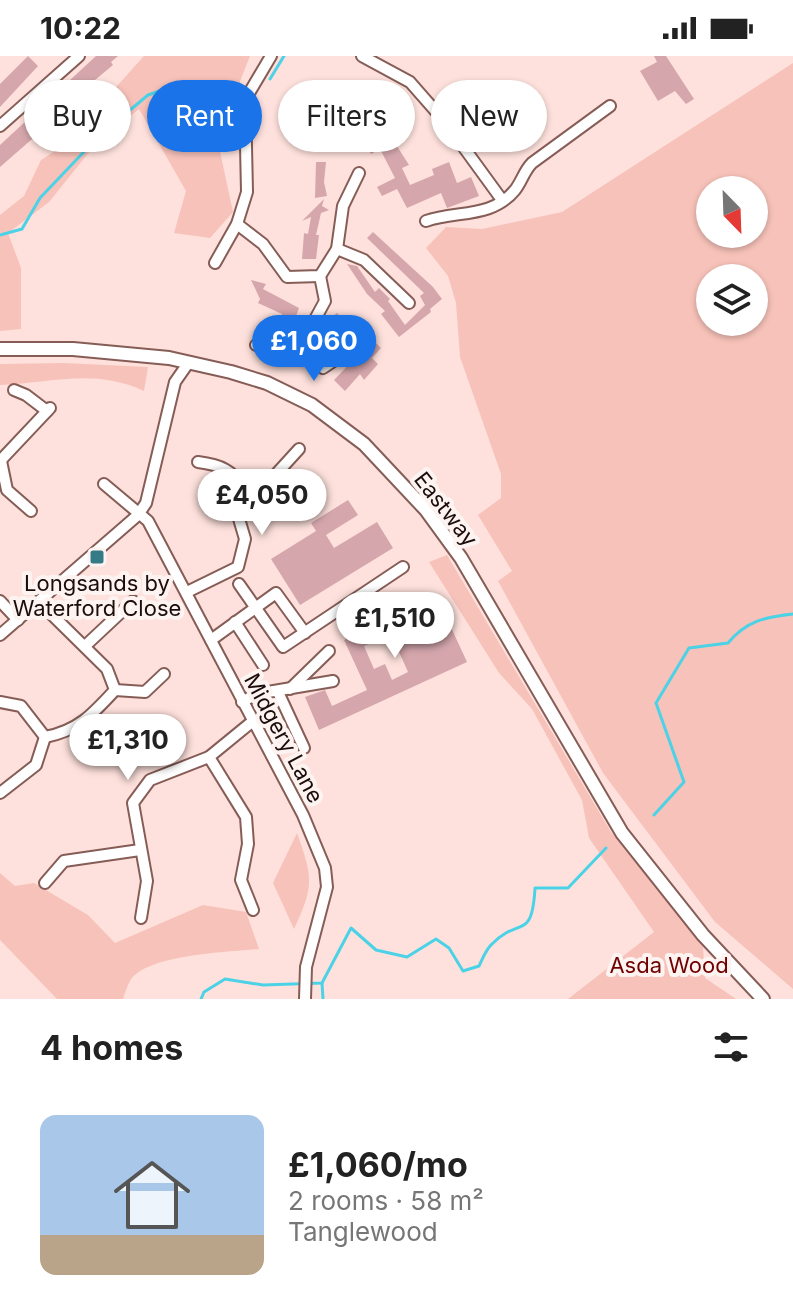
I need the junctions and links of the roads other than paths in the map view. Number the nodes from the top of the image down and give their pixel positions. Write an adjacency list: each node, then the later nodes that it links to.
1 (79, 56): 5 (street)
2 (271, 56): 9 (street)
3 (362, 56): 7 (street)
4 (610, 106): 7 (street)
5 (0, 126)
6 (359, 173): 10 (street)
7 (502, 200): 8 (street)
8 (426, 221)
9 (237, 224): 11 (street); 12 (street)
10 (337, 249): 12 (street); 13 (street)
11 (215, 263)
12 (320, 276): 15 (street)
13 (409, 303)
14 (256, 345): 15 (street)
15 (300, 347): 18 (street)
16 (0, 349): 17 (main road, Eastway)
17 (169, 358): 19 (main road, Eastway); 20 (street)
18 (335, 360)
19 (189, 362): 20 (street); 60 (main road, Eastway)
20 (175, 382): 28 (street)
21 (14, 390): 23 (street)
22 (299, 449): 26 (street)
23 (0, 461): 27 (street)
24 (198, 462): 26 (street)
25 (104, 484): 28 (street, Midgery Lane)
26 (246, 489): 31 (street)
27 (31, 511)
28 (138, 515): 31 (street, Midgery Lane); 34 (street)
29 (403, 567): 38 (street)
30 (239, 584): 35 (street)
31 (187, 592): 40 (street, Midgery Lane)
32 (0, 601): 36 (street)
33 (133, 601): 41 (street)
34 (39, 602): 36 (street); 41 (street)
35 (254, 608): 37 (street); 38 (street); 38 (street)
36 (18, 620): 39 (street)
37 (235, 622): 40 (street); 43 (street)
38 (305, 633)
39 (0, 635)
40 (211, 640): 49 (street, Midgery Lane)
41 (85, 646): 46 (street)
42 (329, 651): 47 (street)
43 (263, 665)
44 (164, 674): 46 (street)
45 (333, 681): 47 (street)
46 (115, 690): 51 (street)
47 (283, 691): 49 (street); 52 (street)
48 (0, 702): 51 (street)
49 (242, 702): 50 (street, Midgery Lane)
50 (253, 721): 53 (street); 59 (street, Midgery Lane)
51 (45, 737): 54 (street)
52 (304, 748)
53 (209, 757): 55 (street); 57 (street)
54 (0, 793)
55 (140, 850): 56 (street); 58 (street)
56 (45, 883)
57 (253, 910)
58 (141, 918)
59 (305, 997)
60 (763, 999)

